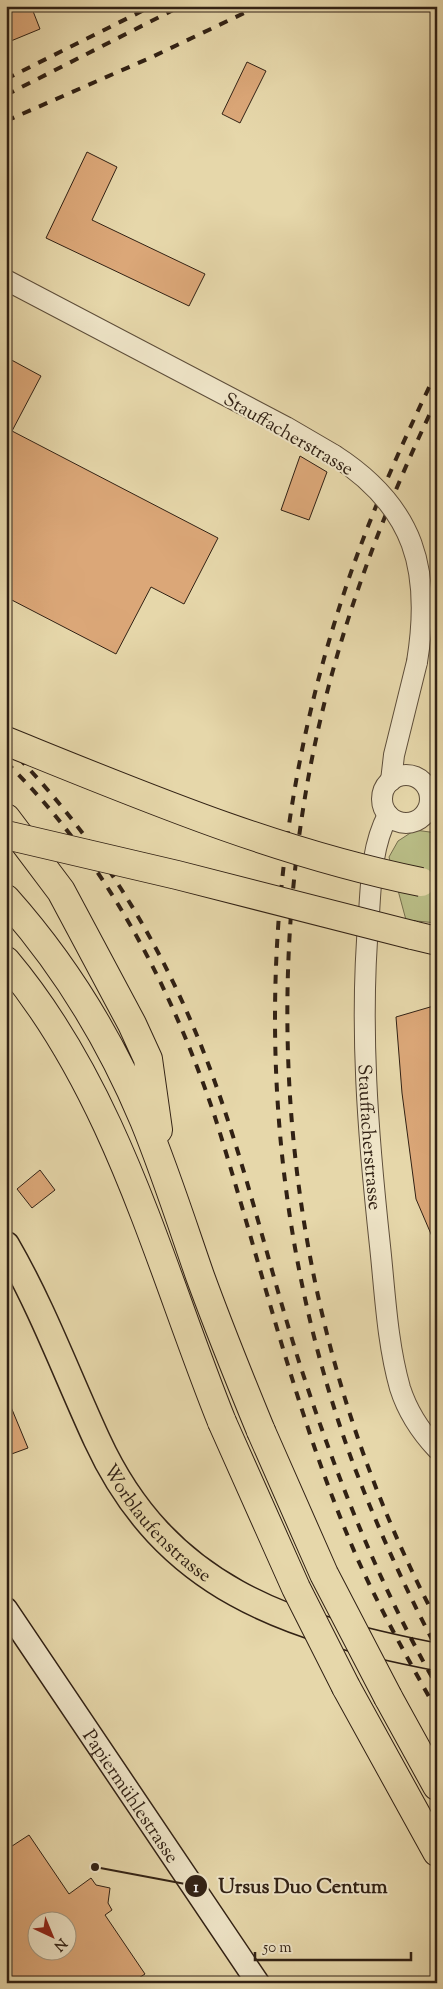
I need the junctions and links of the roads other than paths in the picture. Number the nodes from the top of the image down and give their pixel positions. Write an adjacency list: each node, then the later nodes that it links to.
1 (6, 280): 3 (street, Stauffacherstrasse, bridge)
2 (6, 741): 8 (highway, bridge)
3 (391, 781): 4 (street, Stauffacherstrasse); 5 (street)
4 (388, 815): 5 (street); 14 (street, Stauffacherstrasse)
5 (431, 816)
6 (6, 818): 12 (highway)
7 (6, 835): 10 (highway, bridge)
8 (429, 883)
9 (6, 899): 12 (highway)
10 (424, 938)
11 (10, 968): 18 (highway, bridge)
12 (164, 1174): 17 (highway, bridge)
13 (6, 1245): 16 (main road, Worblaufenstrasse)
14 (437, 1449)
15 (6, 1610): 19 (main road, Papiermühlestrasse)
16 (437, 1657)
17 (437, 1786)
18 (437, 1852)
19 (258, 1983)

